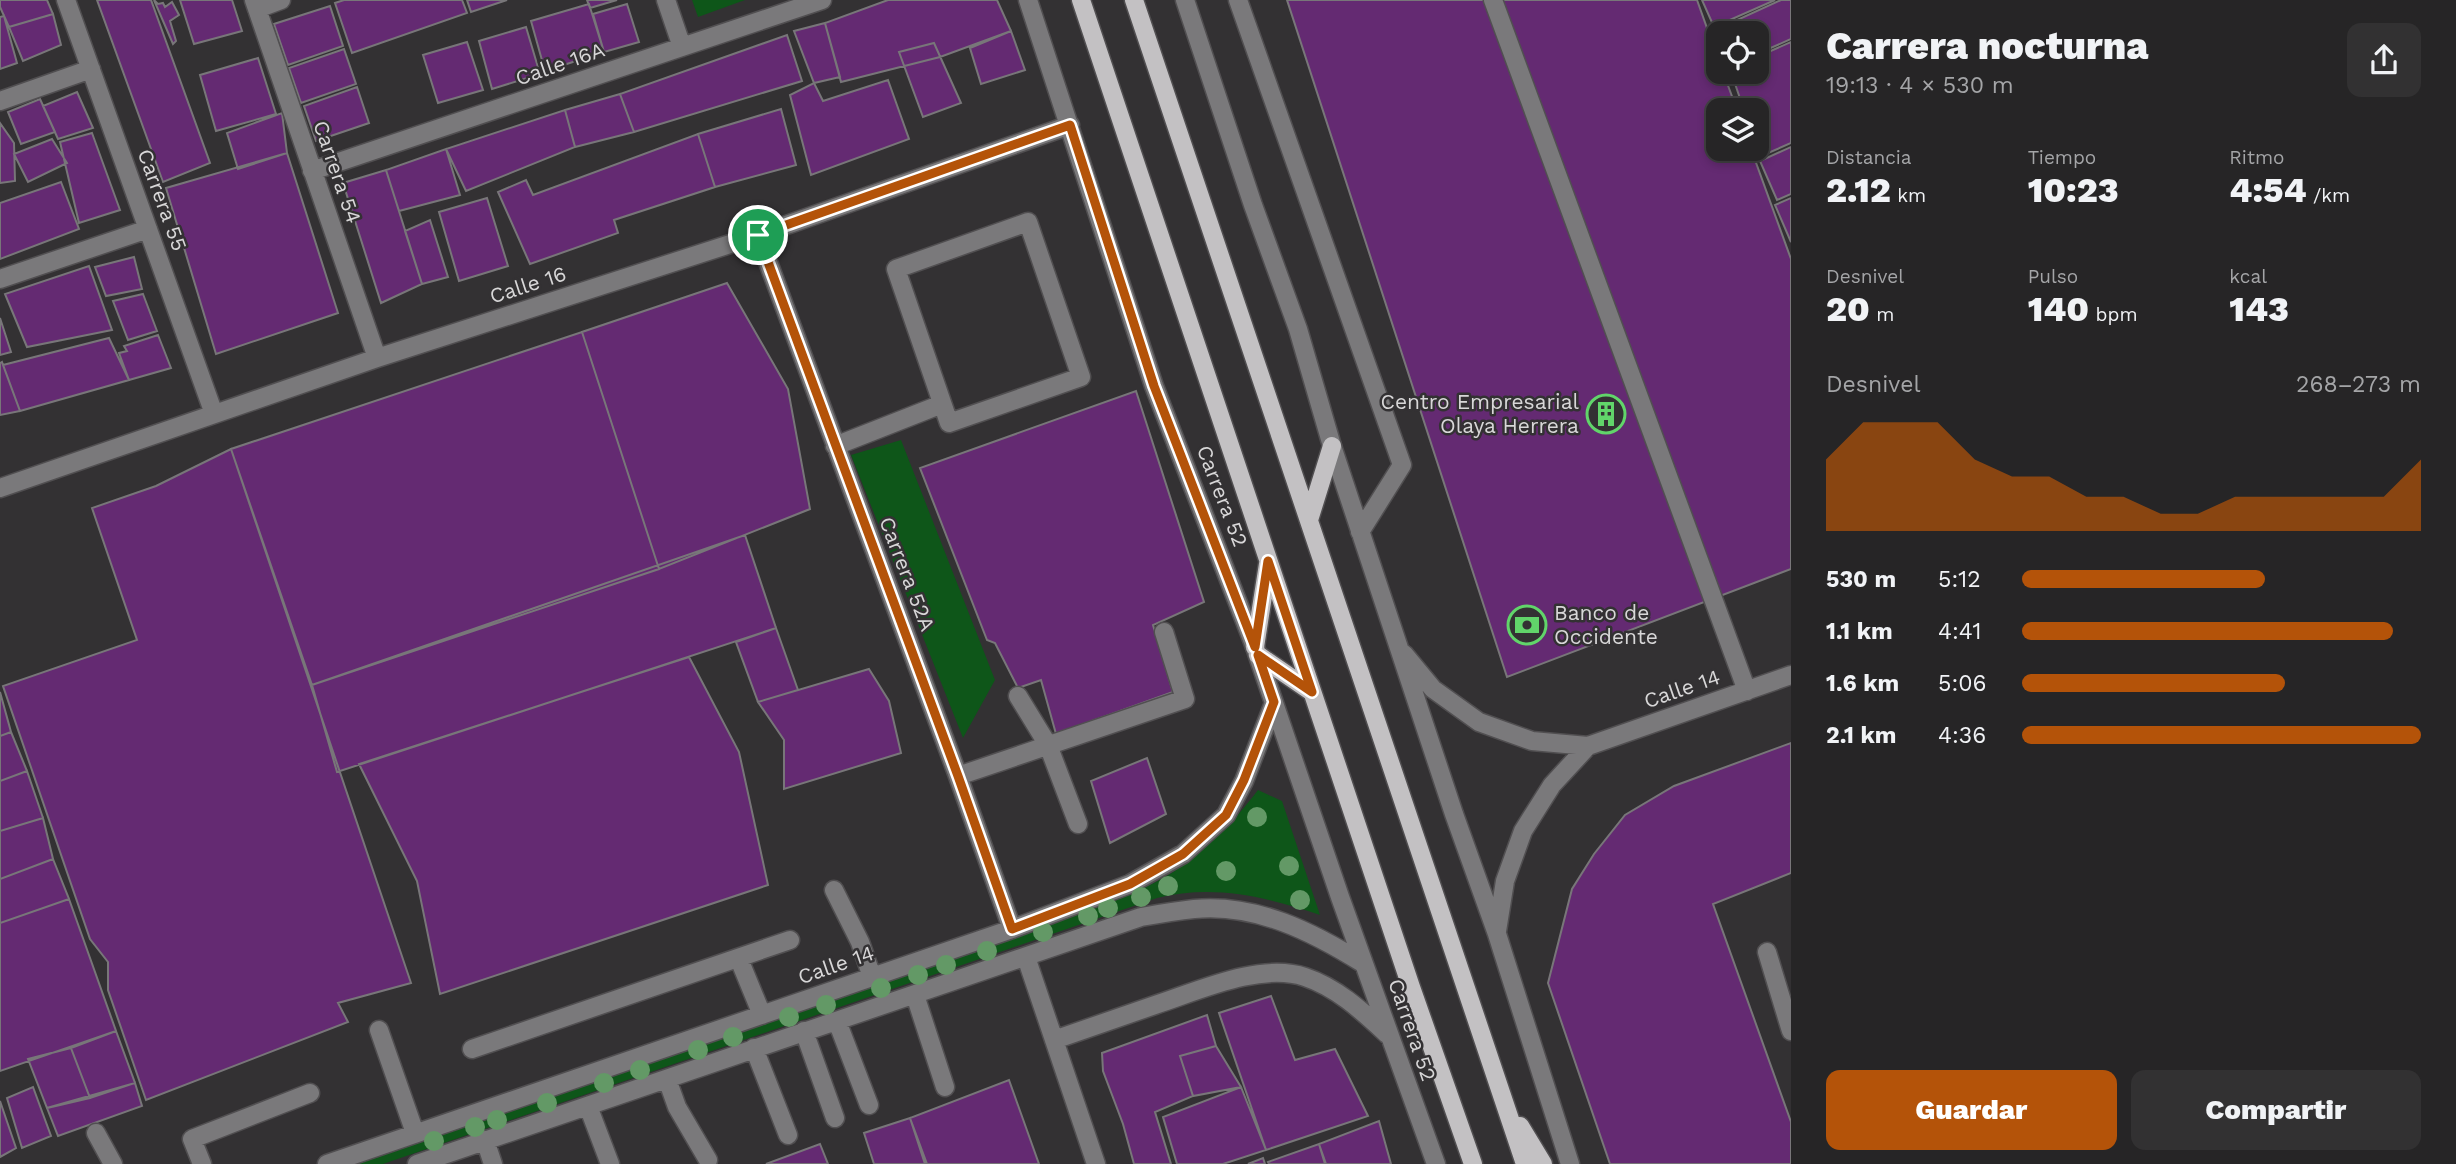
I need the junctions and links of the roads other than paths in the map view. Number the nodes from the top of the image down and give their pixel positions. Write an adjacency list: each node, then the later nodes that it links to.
1 (66, 0): 13 (street, Carrera 55)
2 (281, 0): 11 (street)
3 (666, 0): 12 (street)
4 (822, 0): 12 (street, Calle 16A)
5 (1028, 0): 15 (street, Carrera 52)
6 (1081, 0): 28 (main road, Carrera 52)
7 (1134, 0): 26 (main road)
8 (1185, 0): 24 (street)
9 (1238, 0): 27 (street)
10 (1493, 0): 33 (street)
11 (255, 4): 16 (street, Carrera 54)
12 (682, 47): 16 (street, Calle 16A)
13 (91, 69): 14 (street); 17 (street, Carrera 55)
14 (0, 101)
15 (1070, 125): 18 (street, Calle 16); 31 (street, Carrera 52)
16 (312, 171): 20 (street, Carrera 54)
17 (148, 229): 19 (street); 22 (street, Carrera 55)
18 (758, 235): 20 (street, Calle 16); 23 (street, Carrera 52A)
19 (0, 279)
20 (377, 358): 22 (street, Calle 16)
21 (943, 404): 21 (street); 23 (street)
22 (214, 415): 25 (street, Calle 16)
23 (835, 446): 39 (street, Carrera 52A)
24 (1332, 446): 26 (main road); 27 (street)
25 (0, 488)
26 (1309, 520): 63 (main road)
27 (1360, 532): 30 (street)
28 (1268, 561): 31 (main road); 34 (main road, Carrera 52)
29 (1164, 632): 37 (street)
30 (1398, 646): 38 (street, Calle 14); 43 (street)
31 (1256, 651): 34 (main road); 36 (street, Carrera 52)
32 (1791, 675): 33 (street, Calle 14)
33 (1746, 691): 38 (street, Calle 14)
34 (1312, 692): 66 (main road, Carrera 52)
35 (1018, 696): 37 (street)
36 (1274, 702): 42 (street, Calle 14); 48 (street, Carrera 52)
37 (1048, 746): 39 (street); 40 (street)
38 (1588, 746): 43 (street, Calle 14)
39 (958, 776): 42 (street, Carrera 52A)
40 (1078, 824)
41 (834, 890): 49 (street)
42 (1012, 929): 49 (street, Calle 14)
43 (1497, 934): 85 (street)
44 (790, 940): 47 (street)
45 (1767, 952): 55 (street)
46 (1026, 957): 48 (street); 50 (street); 57 (street)
47 (739, 959): 51 (street); 59 (street)
48 (1364, 964): 56 (street, Carrera 52)
49 (872, 977): 51 (street, Calle 14)
50 (915, 995): 52 (street); 61 (street)
51 (762, 1015): 69 (street, Calle 14)
52 (837, 1021): 54 (street); 64 (street)
53 (379, 1030): 69 (street)
54 (804, 1031): 58 (street); 67 (street)
55 (1791, 1031)
56 (1392, 1039): 57 (street); 80 (street, Carrera 52)
57 (1054, 1040): 79 (street)
58 (754, 1048): 60 (street); 70 (street)
59 (472, 1049)
60 (667, 1079): 65 (street); 72 (street)
61 (945, 1087)
62 (310, 1093): 74 (street)
63 (1506, 1102): 83 (main road); 84 (main road)
64 (869, 1105)
65 (588, 1106): 71 (street); 78 (street)
66 (1456, 1115): 81 (main road); 82 (main road, Carrera 52)
67 (835, 1118)
68 (96, 1133): 73 (street)
69 (415, 1133): 75 (street, Calle 14)
70 (788, 1135)
71 (485, 1140): 76 (street); 77 (street)
72 (708, 1160)
73 (113, 1164)
74 (202, 1164)
75 (327, 1164)
76 (417, 1164)
77 (493, 1164)
78 (610, 1164)
79 (1096, 1164)
80 (1436, 1164)
81 (1464, 1164)
82 (1473, 1164)
83 (1525, 1164)
84 (1543, 1164)
85 (1570, 1164)

